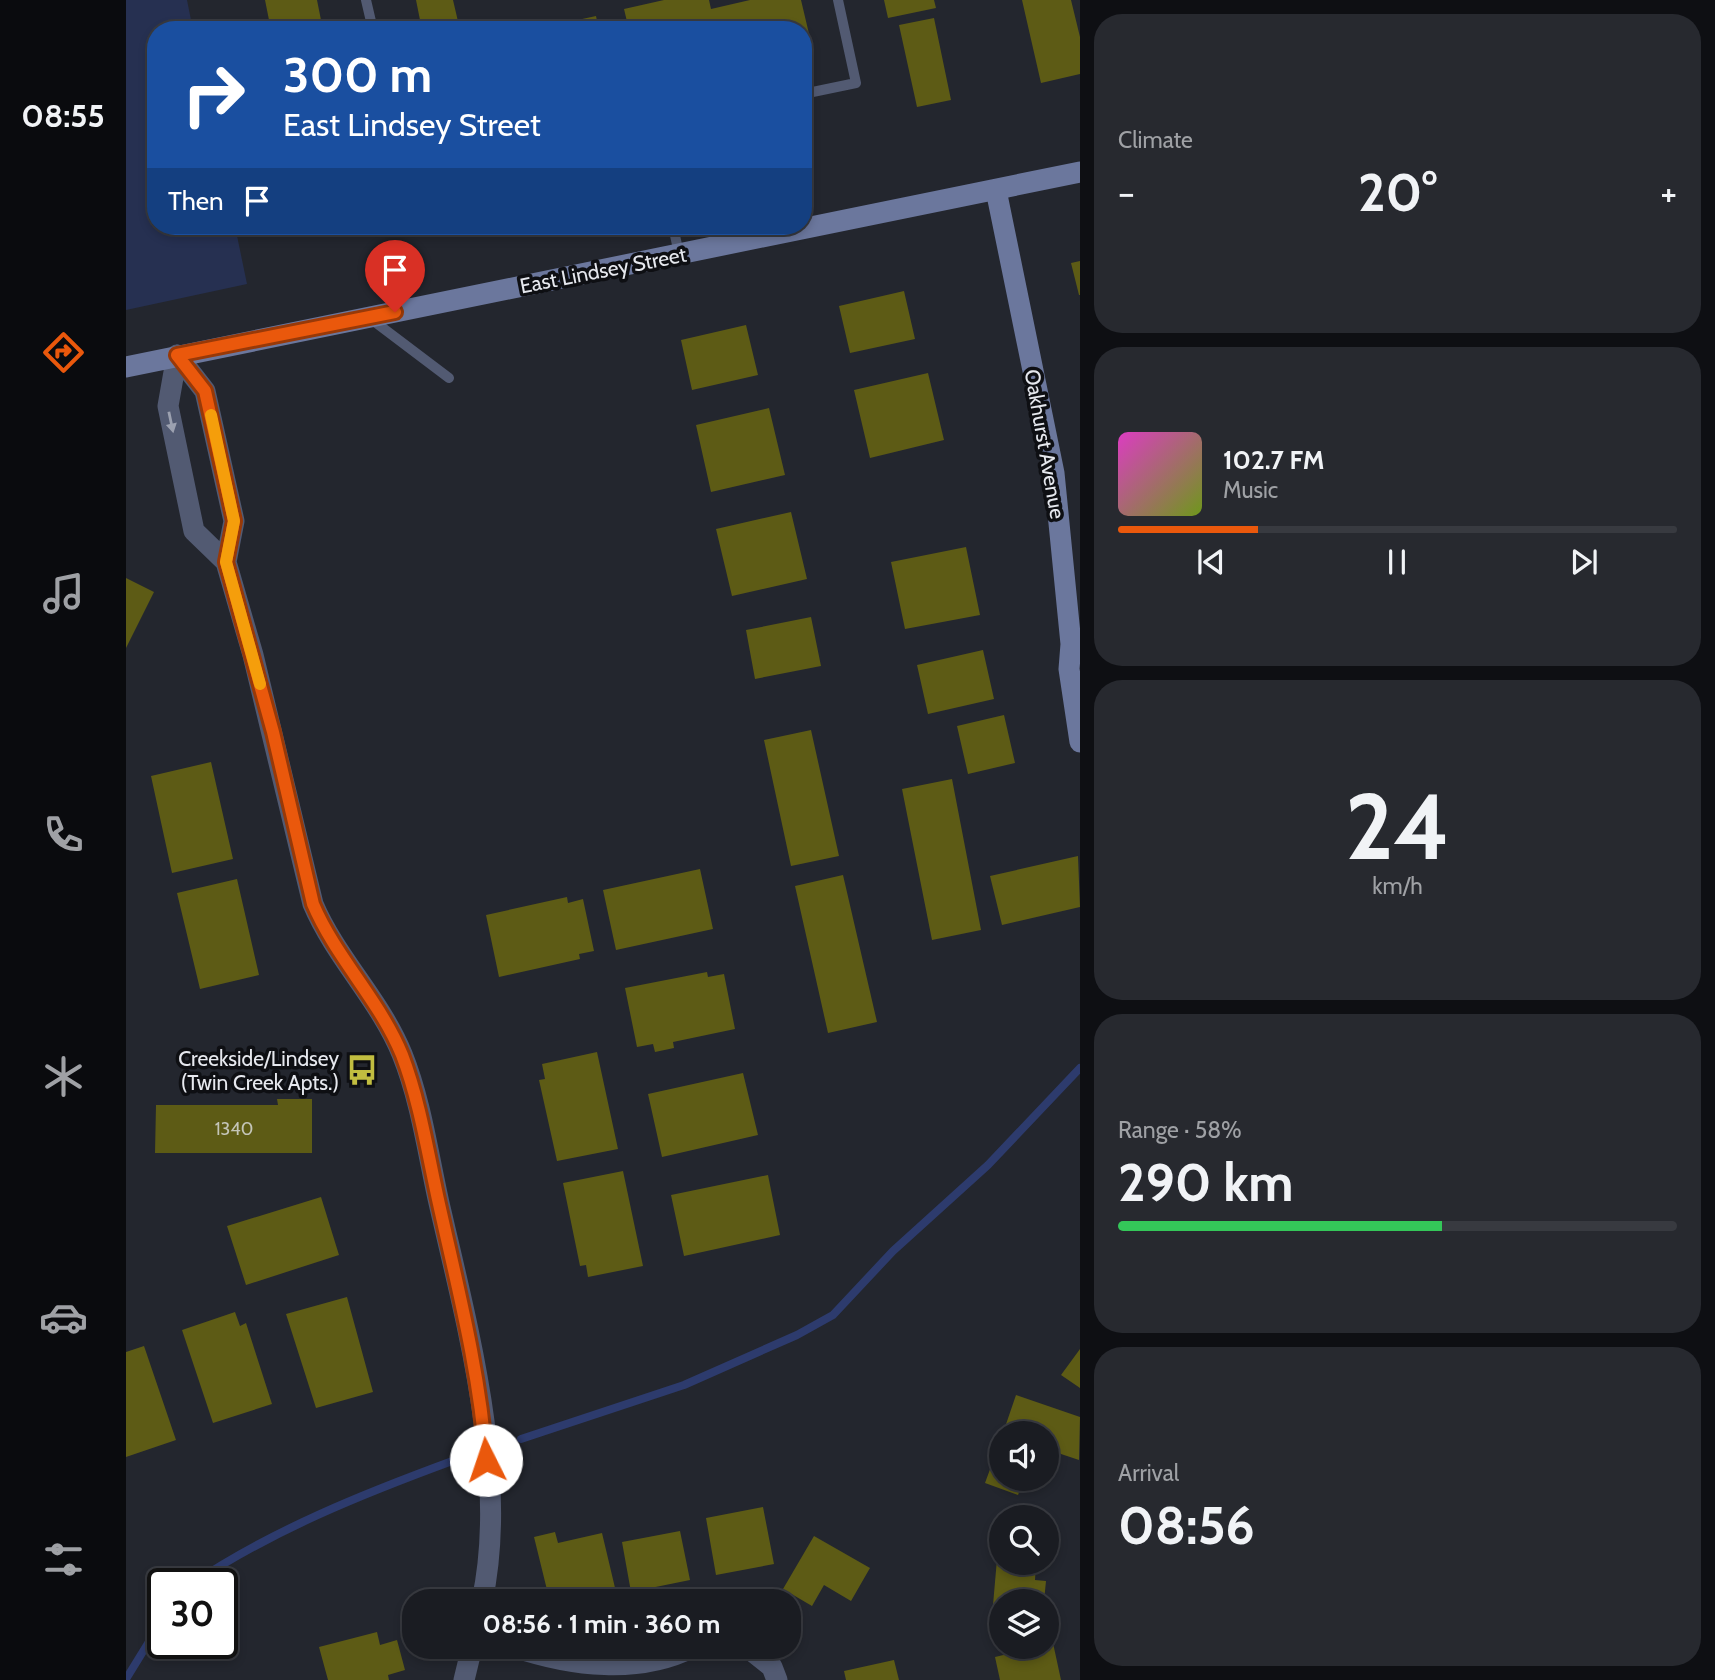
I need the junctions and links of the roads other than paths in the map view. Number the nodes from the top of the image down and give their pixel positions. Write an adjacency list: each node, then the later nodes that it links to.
1 (366, 0): 3 (lane)
2 (838, 0): 4 (lane)
3 (371, 21)
4 (812, 92)
5 (1080, 172): 6 (street, East Lindsey Street)
6 (996, 190): 7 (street, East Lindsey Street); 16 (street, Oakhurst Avenue)
7 (812, 227)
8 (675, 235): 10 (lane)
9 (773, 235): 10 (street, East Lindsey Street)
10 (679, 254): 11 (street, East Lindsey Street)
11 (369, 317): 12 (street, East Lindsey Street); 14 (lane)
12 (177, 355): 13 (street, East Lindsey Street); 15 (street); 15 (street, one-way to 15)
13 (126, 367)
14 (449, 378)
15 (226, 562): 17 (street)
16 (1080, 741)
17 (483, 1589)
18 (469, 1659): 22 (street)
19 (566, 1659): 20 (street)
20 (664, 1659)
21 (764, 1659): 23 (street)
22 (464, 1680)
23 (777, 1680)

